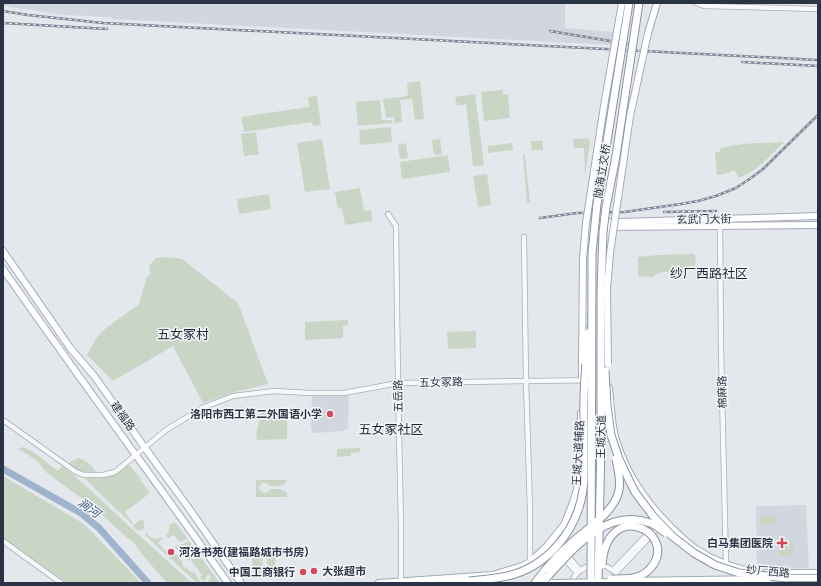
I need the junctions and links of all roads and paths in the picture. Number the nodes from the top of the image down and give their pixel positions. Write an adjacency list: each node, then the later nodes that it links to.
1 (622, 3): 7 (main road, 王城大道辅路, bridge)
2 (629, 3): 10 (highway, 陇海立交桥, bridge)
3 (640, 3): 9 (highway, 陇海立交桥, bridge)
4 (657, 3): 8 (main road, bridge)
5 (696, 3): 6 (street)
6 (818, 9)
7 (604, 106): 10 (highway, bridge); 25 (main road, 王城大道辅路, bridge)
8 (630, 116): 9 (highway, bridge); 26 (main road, bridge)
9 (616, 156): 21 (highway, 陇海立交桥, bridge)
10 (604, 159): 20 (highway, 陇海立交桥, bridge)
11 (388, 214): 28 (street, 五岳路)
12 (818, 216): 13 (main road, 玄武门大街)
13 (720, 219): 14 (main road, 玄武门大街); 16 (street, 棉麻路)
14 (590, 225): 25 (street)
15 (818, 225): 16 (main road, 玄武门大街)
16 (720, 226): 17 (main road, 玄武门大街); 39 (street, 棉麻路)
17 (610, 227): 26 (street)
18 (524, 236): 27 (street)
19 (3, 251): 31 (main road, 建福路)
20 (592, 253): 24 (highway, 陇海立交桥, bridge); 51 (highway, bridge)
21 (602, 263): 23 (highway, 陇海立交桥, bridge); 30 (highway, bridge)
22 (3, 269): 32 (main road, 建福路)
23 (601, 292): 58 (highway, 王城大道, bridge)
24 (592, 341): 36 (highway, 王城大道, bridge)
25 (582, 380): 26 (street, 五女冢路); 27 (street, 五女冢路); 35 (main road, 王城大道辅路)
26 (609, 380): 33 (main road)
27 (526, 381): 28 (street, 五女冢路); 38 (street)
28 (398, 383): 31 (street, 五女冢路); 46 (street, 五岳路)
29 (3, 420): 32 (street, 五女冢路)
30 (611, 435): 37 (highway, bridge); 52 (highway, bridge)
31 (145, 448): 32 (street, 五女冢路); 49 (main road, 建福路)
32 (136, 455): 48 (main road, 建福路)
33 (663, 519): 39 (main road, 纱厂西路); 41 (street)
34 (3, 541): 47 (street)
35 (552, 541): 38 (main road); 40 (street)
36 (591, 546): 56 (highway, bridge); 57 (highway, 王城大道, bridge)
37 (694, 553): 43 (highway, bridge); 53 (highway, bridge)
38 (530, 562): 46 (main road)
39 (726, 564): 42 (main road, 纱厂西路)
40 (578, 571): 41 (street); 55 (street)
41 (615, 572): 60 (street)
42 (818, 572)
43 (787, 578): 44 (main road, bridge); 54 (main road, bridge)
44 (818, 578)
45 (611, 579): 54 (main road, bridge); 59 (highway, bridge)
46 (401, 581): 50 (main road)
47 (61, 583)
48 (228, 583)
49 (241, 583)
50 (379, 583)
51 (442, 583)
52 (535, 583)
53 (543, 583)
54 (552, 583)
55 (571, 583)
56 (587, 583)
57 (591, 583)
58 (598, 583)
59 (601, 583)
60 (622, 583)

